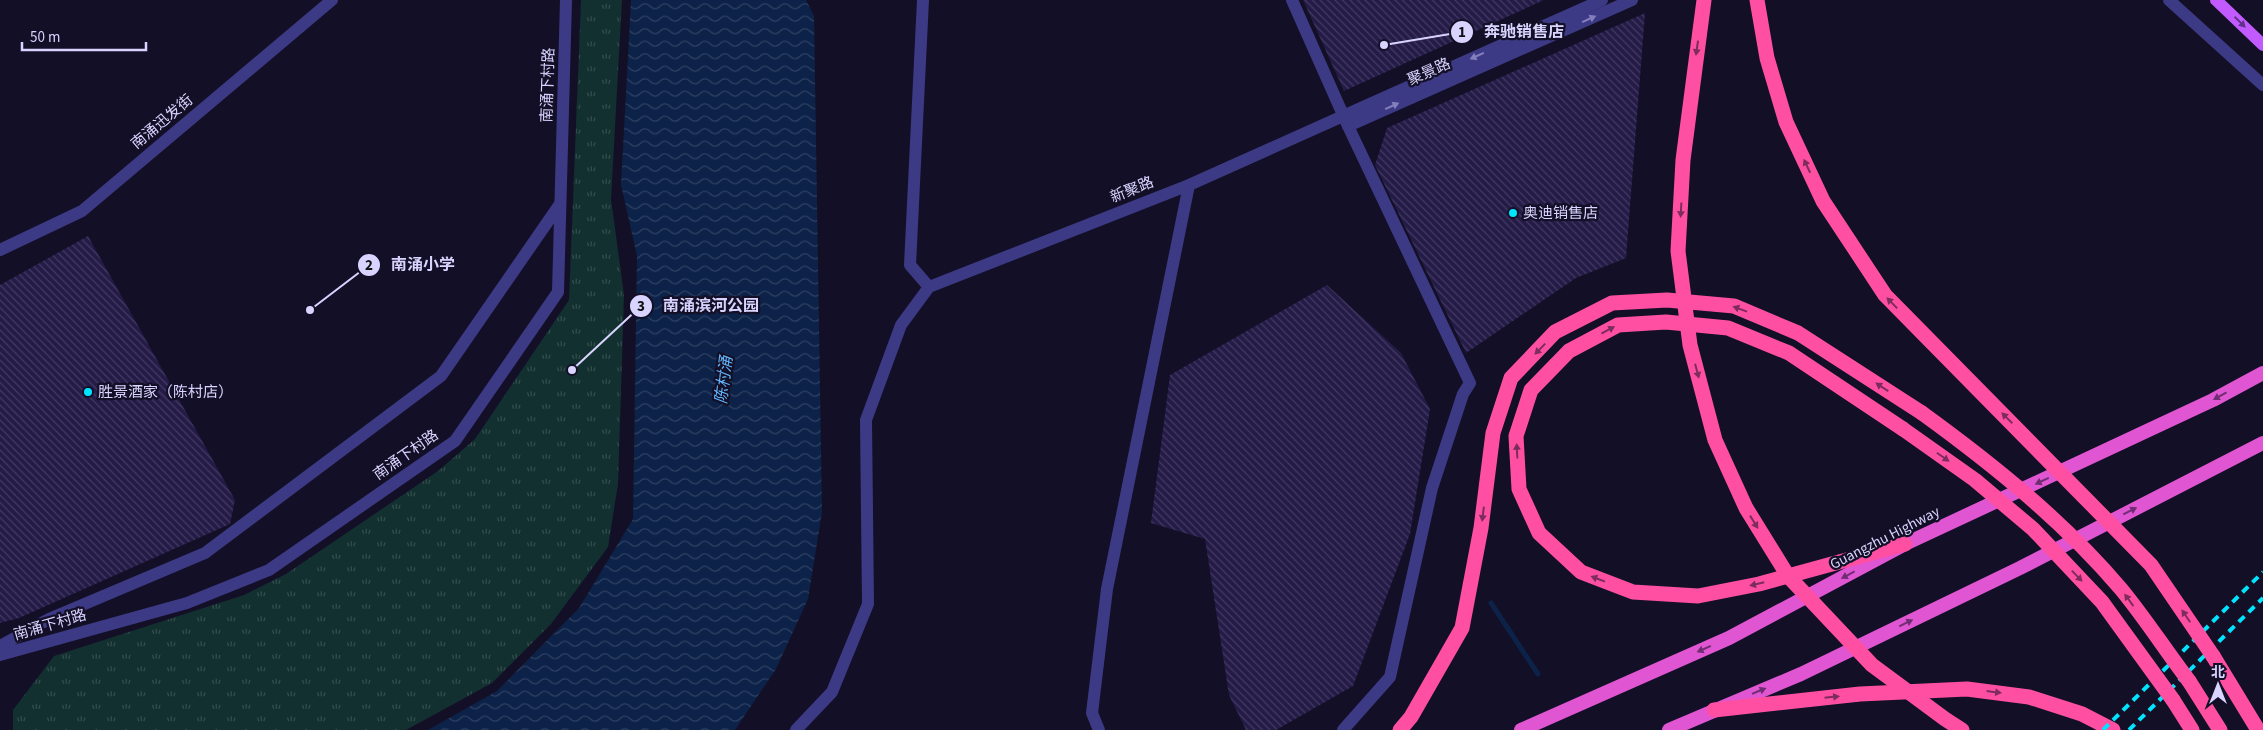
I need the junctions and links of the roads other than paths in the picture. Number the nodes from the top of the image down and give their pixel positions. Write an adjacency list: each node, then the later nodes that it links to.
1 (332, 0): 16 (street, 南涌迅发街)
2 (566, 0): 15 (street, 南涌下村路)
3 (924, 0): 17 (street)
4 (1292, 0): 13 (street)
5 (1602, 0): 13 (street, 聚景路, one-way to 13)
6 (1632, 0): 13 (street, 聚景路, one-way to 6)
7 (1704, 0): 30 (highway, one-way to 30, bridge)
8 (1757, 0): 34 (highway, one-way to 8, bridge)
9 (2169, 0): 12 (street)
10 (2216, 0): 11 (main road, one-way to 11)
11 (2263, 45)
12 (2263, 85)
13 (1346, 121): 14 (street, 新聚路); 26 (street)
14 (1189, 185): 17 (street, 新聚路); 25 (street)
15 (560, 204): 21 (street); 22 (street, 南涌下村路)
16 (0, 250)
17 (929, 288): 24 (street)
18 (2263, 373): 20 (highway, Guangzhu Highway, one-way to 20)
19 (2263, 443): 23 (highway, one-way to 19)
20 (1905, 544): 28 (highway, Guangzhu Highway, one-way to 28); 32 (highway, one-way to 32, bridge)
21 (0, 646)
22 (0, 655)
23 (1714, 710): 29 (highway); 31 (highway, one-way to 31)
24 (796, 730)
25 (1099, 730)
26 (1343, 730)
27 (1400, 730): 33 (highway, one-way to 27, bridge)
28 (1521, 730)
29 (1669, 730)
30 (1962, 730)
31 (2113, 730)
32 (2192, 730)
33 (2220, 730)
34 (2258, 730)

